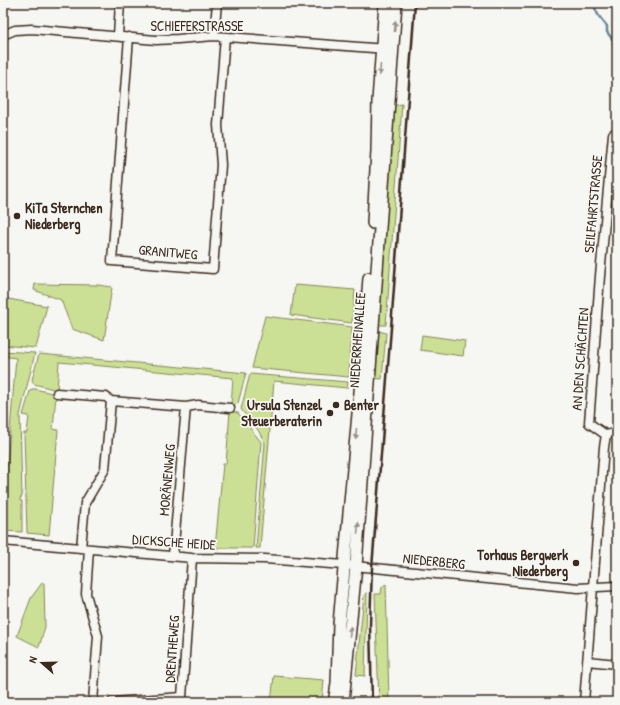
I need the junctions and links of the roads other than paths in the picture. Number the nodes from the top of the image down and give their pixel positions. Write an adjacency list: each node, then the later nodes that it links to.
1 (120, 3): 6 (street)
2 (217, 3): 7 (street)
3 (385, 3): 10 (main road, NIEDERRHEINALLEE)
4 (396, 3): 10 (main road, NIEDERRHEINALLEE, one-way to 4)
5 (3, 35): 6 (street, SCHIEFERSTRASSE)
6 (118, 36): 9 (street, SCHIEFERSTRASSE)
7 (214, 36): 8 (street, SCHIEFERSTRASSE); 9 (street, SCHIEFERSTRASSE)
8 (225, 36): 9 (street, GRANITWEG); 10 (street, SCHIEFERSTRASSE)
9 (129, 37)
10 (387, 49): 23 (main road, NIEDERRHEINALLEE, one-way to 23); 24 (main road, NIEDERRHEINALLEE, one-way to 10)
11 (613, 134): 12 (street, SEILFAHRTSTRASSE)
12 (600, 276): 18 (street, AN DEN SCHÄCHTEN)
13 (57, 393): 14 (street)
14 (111, 401): 15 (street); 20 (street)
15 (186, 407): 16 (street); 21 (street, MORÄNENWEG)
16 (230, 408)
17 (617, 432): 18 (street)
18 (606, 435): 26 (street)
19 (3, 541): 20 (street, DICKSCHE HEIDE)
20 (85, 548): 21 (street, DICKSCHE HEIDE); 29 (street)
21 (173, 556): 22 (street, DICKSCHE HEIDE)
22 (192, 558): 23 (street, DICKSCHE HEIDE); 30 (street, DRENTHEWEG)
23 (344, 565): 24 (street, NIEDERBERG); 31 (main road, NIEDERRHEINALLEE)
24 (356, 566): 26 (street, NIEDERBERG); 32 (main road, NIEDERRHEINALLEE, one-way to 24)
25 (617, 586): 26 (street, NIEDERBERG)
26 (593, 588): 27 (street)
27 (587, 661): 28 (street); 33 (street)
28 (617, 664)
29 (93, 702)
30 (112, 702)
31 (335, 702)
32 (342, 702)
33 (584, 702)

